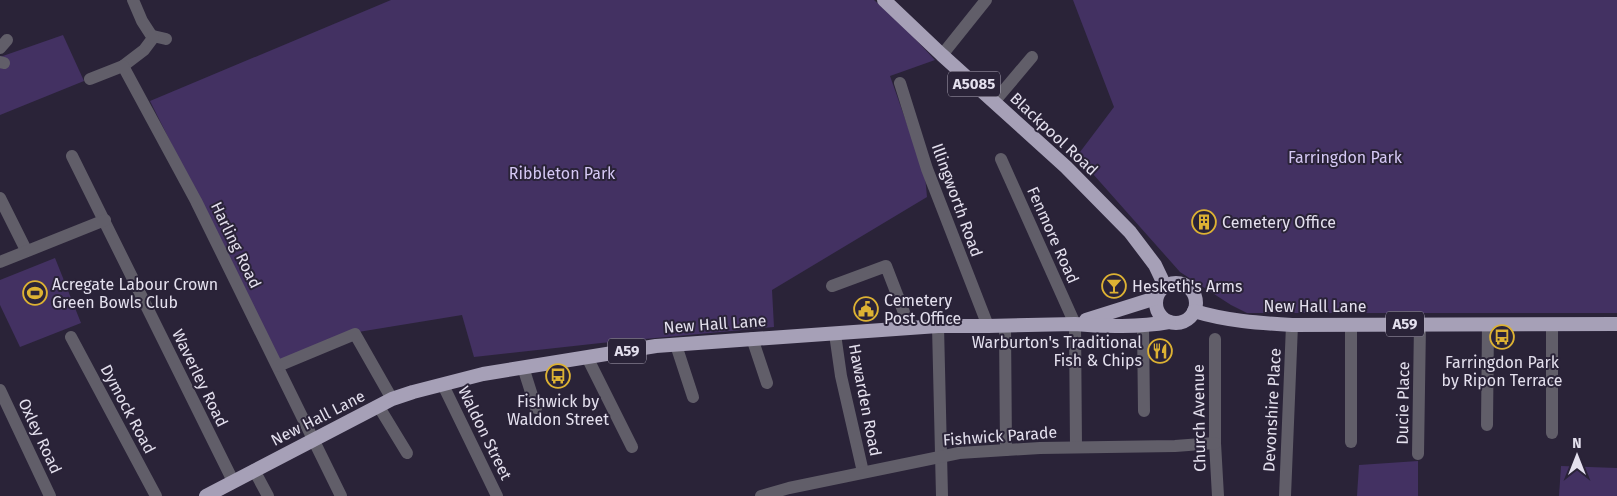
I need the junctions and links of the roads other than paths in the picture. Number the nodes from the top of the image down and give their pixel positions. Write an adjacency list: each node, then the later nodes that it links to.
1 (133, 0): 6 (street)
2 (884, 0): 4 (highway, Blackpool Road / A5085)
3 (986, 0): 4 (street)
4 (942, 55): 9 (highway, Blackpool Road / A5085)
5 (1032, 57): 9 (street)
6 (123, 66): 7 (street); 39 (street, Harling Road)
7 (90, 79)
8 (900, 83): 30 (street, Illingworth Road)
9 (994, 102): 17 (highway, Blackpool Road / A5085)
10 (72, 156): 13 (street, Waverley Road)
11 (1001, 159): 21 (street, Fenmore Road)
12 (0, 198): 14 (street)
13 (104, 220): 14 (street); 62 (street, Waverley Road)
14 (26, 250): 15 (street)
15 (0, 262)
16 (832, 286): 32 (street)
17 (1165, 286): 18 (highway); 19 (highway)
18 (1156, 304): 20 (highway); 21 (highway, New Hall Lane / A59); 27 (highway)
19 (1194, 311): 20 (highway, A59); 28 (highway, New Hall Lane / A59)
20 (1169, 322): 27 (highway, New Hall Lane / A59)
21 (1075, 324): 27 (highway, New Hall Lane / A59); 31 (highway, New Hall Lane / A59); 55 (street)
22 (1351, 324): 23 (highway, New Hall Lane / A59); 28 (highway, New Hall Lane / A59); 52 (street)
23 (1420, 324): 24 (highway, New Hall Lane / A59); 58 (street, Ducie Place)
24 (1488, 324): 25 (highway, New Hall Lane / A59); 49 (street)
25 (1552, 324): 26 (highway, New Hall Lane / A59); 50 (street)
26 (1617, 324)
27 (1143, 325): 48 (street)
28 (1292, 325): 72 (street, Devonshire Place)
29 (938, 326): 30 (highway, New Hall Lane / A59); 32 (highway, New Hall Lane / A59); 59 (street)
30 (988, 326): 31 (highway, New Hall Lane / A59)
31 (1005, 326): 56 (street)
32 (910, 328): 33 (highway, New Hall Lane / A59)
33 (836, 334): 35 (highway, New Hall Lane / A59); 61 (street, Hawarden Road)
34 (71, 337): 64 (street, Dymock Road)
35 (752, 338): 37 (highway, New Hall Lane / A59); 41 (street)
36 (1215, 339): 53 (street, Church Avenue)
37 (676, 345): 38 (highway, New Hall Lane / A59); 44 (street)
38 (587, 357): 40 (highway, New Hall Lane / A59); 54 (street)
39 (278, 366): 45 (street); 51 (street, Harling Road)
40 (522, 366): 42 (highway, New Hall Lane / A59); 47 (street)
41 (767, 383)
42 (443, 385): 45 (highway, New Hall Lane / A59); 68 (street, Waldon Street)
43 (0, 390): 63 (street, Oxley Road)
44 (693, 397)
45 (392, 399): 46 (highway, New Hall Lane / A59)
46 (378, 407): 51 (highway, New Hall Lane / A59); 57 (street)
47 (536, 408)
48 (1144, 411)
49 (1487, 425)
50 (1552, 433)
51 (314, 441): 60 (highway, New Hall Lane / A59); 67 (street, Harling Road)
52 (1351, 442)
53 (1215, 443): 55 (street, Fishwick Parade); 71 (street, Church Avenue)
54 (632, 448)
55 (1076, 448): 56 (street, Fishwick Parade)
56 (1006, 450): 59 (street, Fishwick Parade)
57 (407, 453)
58 (1418, 454)
59 (942, 456): 61 (street, Fishwick Parade); 70 (street)
60 (254, 470): 62 (highway, New Hall Lane / A59); 66 (street)
61 (863, 472): 69 (street, Fishwick Parade)
62 (233, 481): 65 (highway, New Hall Lane / A59)
63 (50, 496)
64 (156, 496)
65 (206, 496)
66 (268, 496)
67 (341, 496)
68 (497, 496)
69 (761, 496)
70 (942, 496)
71 (1218, 496)
72 (1285, 496)

